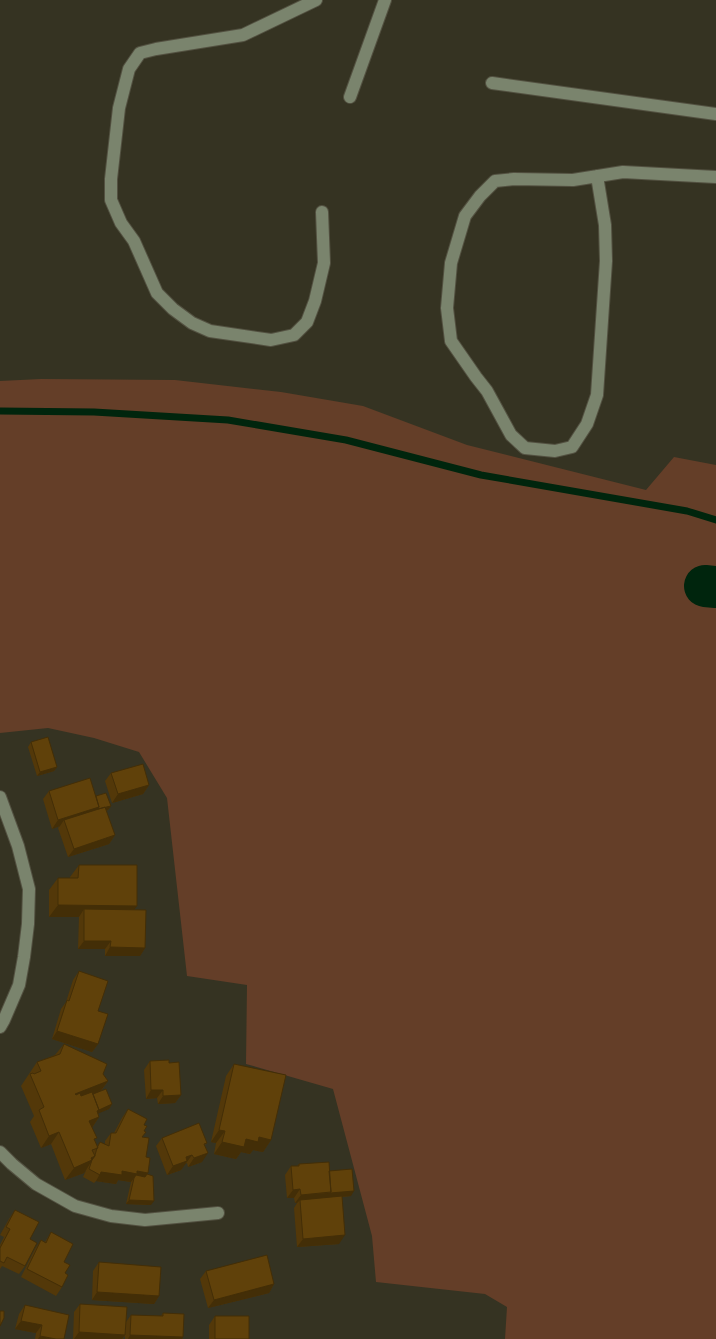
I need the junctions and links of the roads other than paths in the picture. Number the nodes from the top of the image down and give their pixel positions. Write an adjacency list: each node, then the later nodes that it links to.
1 (316, 0): 10 (street)
2 (385, 0): 4 (street)
3 (492, 83): 5 (street)
4 (350, 97)
5 (716, 114)
6 (716, 173): 8 (street)
7 (597, 176): 7 (street); 8 (street)
8 (716, 177): 9 (street)
9 (716, 181)
10 (322, 212)
11 (0, 797): 12 (street)
12 (0, 1027)
13 (0, 1152): 14 (street)
14 (218, 1213)

